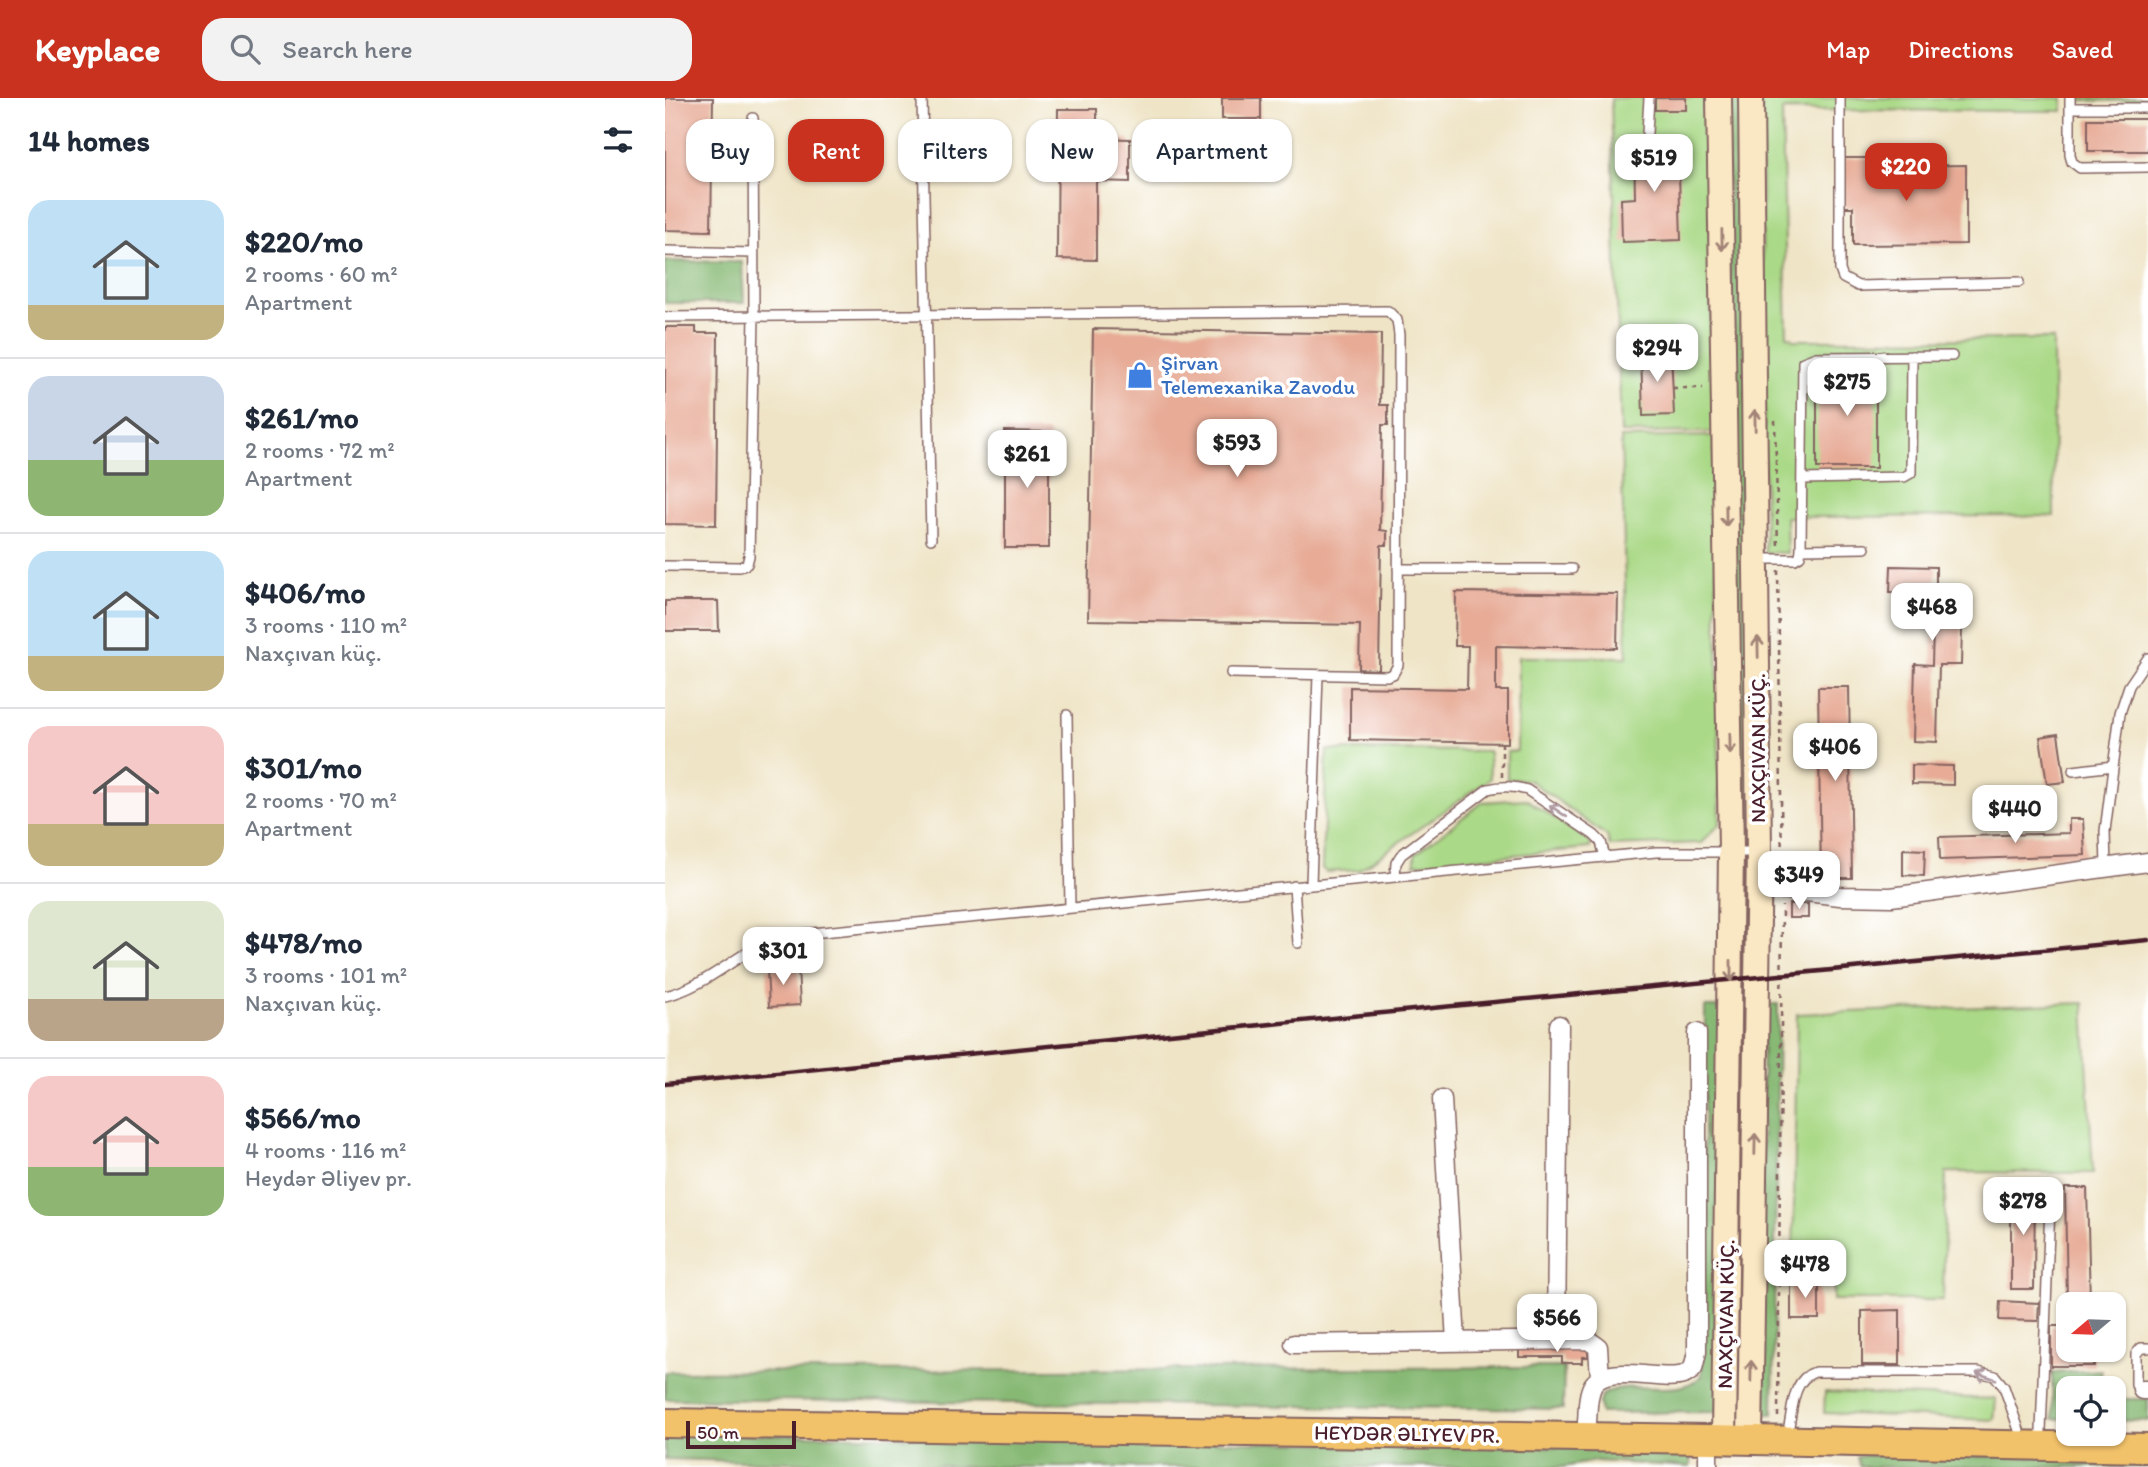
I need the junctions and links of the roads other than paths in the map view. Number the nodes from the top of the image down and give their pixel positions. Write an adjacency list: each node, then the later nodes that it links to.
1 (922, 98): 15 (lane)
2 (1649, 98): 9 (lane)
3 (1719, 98): 33 (main road, one-way to 33)
4 (1751, 98): 23 (main road, one-way to 4)
5 (1840, 98): 13 (lane)
6 (2070, 103): 7 (lane); 10 (lane)
7 (2148, 108)
8 (753, 118): 12 (lane)
9 (1647, 133)
10 (2148, 167)
11 (665, 251): 12 (lane)
12 (754, 253): 14 (lane)
13 (2019, 282)
14 (754, 316): 15 (lane); 16 (lane); 24 (lane)
15 (925, 316): 20 (lane); 25 (lane)
16 (665, 317)
17 (1912, 356): 18 (lane); 19 (lane); 19 (lane)
18 (1952, 356)
19 (1802, 479): 22 (lane)
20 (931, 539)
21 (1865, 548): 22 (lane)
22 (1801, 549): 23 (lane)
23 (1757, 559): 34 (main road, one-way to 23)
24 (665, 566)
25 (1398, 569): 26 (lane); 29 (lane)
26 (1572, 569)
27 (2148, 658): 31 (lane)
28 (1231, 673): 29 (lane)
29 (1318, 675): 40 (lane)
30 (1067, 716): 42 (lane)
31 (2113, 766): 32 (lane); 37 (lane)
32 (2073, 771)
33 (1731, 850): 34 (lane); 35 (lane); 62 (main road, one-way to 62)
34 (1759, 852): 39 (main road)
35 (1605, 856): 38 (lane); 38 (lane, one-way to 38)
36 (2148, 862): 37 (street)
37 (2106, 868): 39 (street)
38 (1395, 876): 40 (lane)
39 (1759, 883): 62 (main road, one-way to 39)
40 (1311, 884): 41 (lane)
41 (1294, 886): 42 (lane); 43 (lane)
42 (1070, 908): 44 (lane)
43 (1298, 943)
44 (665, 996)
45 (1559, 1025): 49 (street)
46 (1697, 1033): 53 (street)
47 (1441, 1098): 50 (street)
48 (2050, 1206): 59 (lane)
49 (1556, 1341): 50 (street); 53 (street)
50 (1456, 1342): 51 (street)
51 (1294, 1344)
52 (2148, 1348): 54 (lane)
53 (1600, 1378): 56 (street)
54 (2145, 1390)
55 (665, 1411): 56 (main road, HEYDƏR ƏLIYEV PR.)
56 (1587, 1422): 62 (main road, HEYDƏR ƏLIYEV PR.)
57 (665, 1423): 62 (main road, HEYDƏR ƏLIYEV PR.)
58 (1789, 1426): 59 (main road, HEYDƏR ƏLIYEV PR.); 59 (lane, one-way to 58); 62 (main road, HEYDƏR ƏLIYEV PR.)
59 (2043, 1431)
60 (2126, 1432): 61 (main road)
61 (2148, 1432)
62 (1732, 1434): 63 (main road, HEYDƏR ƏLIYEV PR.); 64 (street)
63 (2148, 1448)
64 (1708, 1467)

